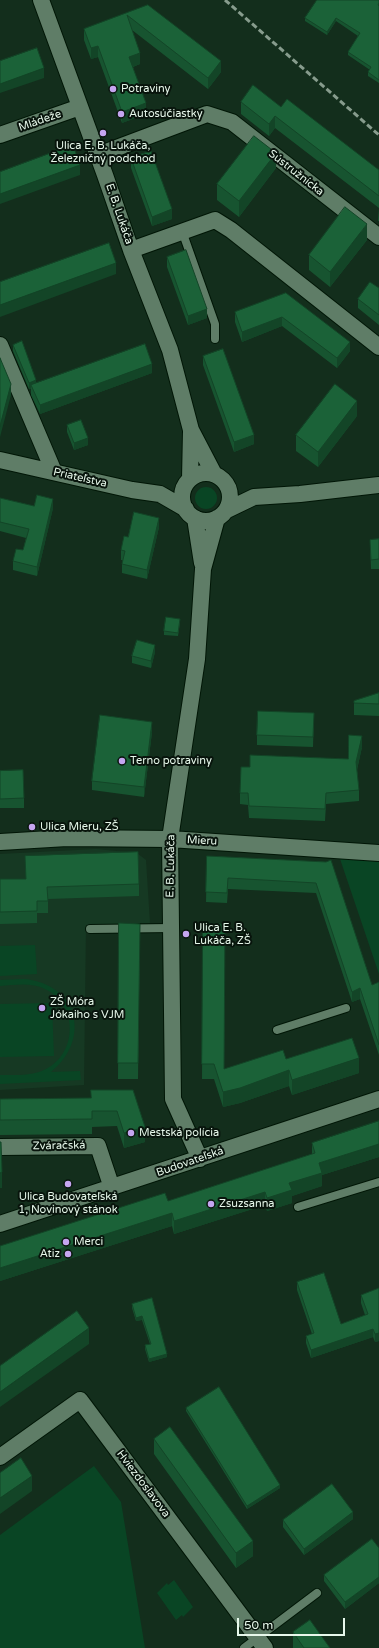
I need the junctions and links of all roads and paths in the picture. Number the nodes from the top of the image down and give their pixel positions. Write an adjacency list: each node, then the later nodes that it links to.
1 (41, 0): 2 (street, E. B. Lukáča)
2 (80, 107): 3 (street, Mládeže); 4 (street, E. B. Lukáča)
3 (0, 135)
4 (98, 155): 6 (street, Sústružnícka); 7 (street, E. B. Lukáča)
5 (182, 232): 7 (street); 8 (lane); 10 (street)
6 (379, 237)
7 (131, 250): 11 (street, E. B. Lukáča)
8 (215, 339)
9 (0, 345): 13 (street)
10 (379, 347)
11 (191, 430): 14 (street, E. B. Lukáča); 15 (street, E. B. Lukáča)
12 (0, 460): 13 (street, Priateľstva)
13 (54, 472): 17 (street, Priateľstva)
14 (220, 479): 15 (street); 18 (street); 20 (street)
15 (189, 481): 17 (street); 19 (street)
16 (375, 487): 18 (street)
17 (160, 494): 19 (street, Priateľstva)
18 (254, 497): 20 (street)
19 (190, 513): 20 (street); 21 (street, E. B. Lukáča)
20 (222, 514): 21 (street, E. B. Lukáča)
21 (203, 569): 22 (street, E. B. Lukáča)
22 (170, 839): 23 (street, Mieru); 24 (street, Mieru); 25 (street, E. B. Lukáča)
23 (0, 842)
24 (379, 853)
25 (171, 928): 26 (lane); 31 (street, E. B. Lukáča)
26 (90, 929)
27 (346, 1008): 28 (lane)
28 (277, 1030)
29 (379, 1099): 31 (street, Budovateľská)
30 (0, 1147): 33 (street, Zváračská)
31 (200, 1159): 33 (street, Budovateľská)
32 (379, 1182): 34 (lane)
33 (112, 1188): 35 (street, Budovateľská)
34 (298, 1207)
35 (0, 1224)
36 (0, 1457): 38 (street, Hviezdoslavova)
37 (317, 1593): 38 (lane)
38 (261, 1643): 39 (lane)
39 (244, 1648)

